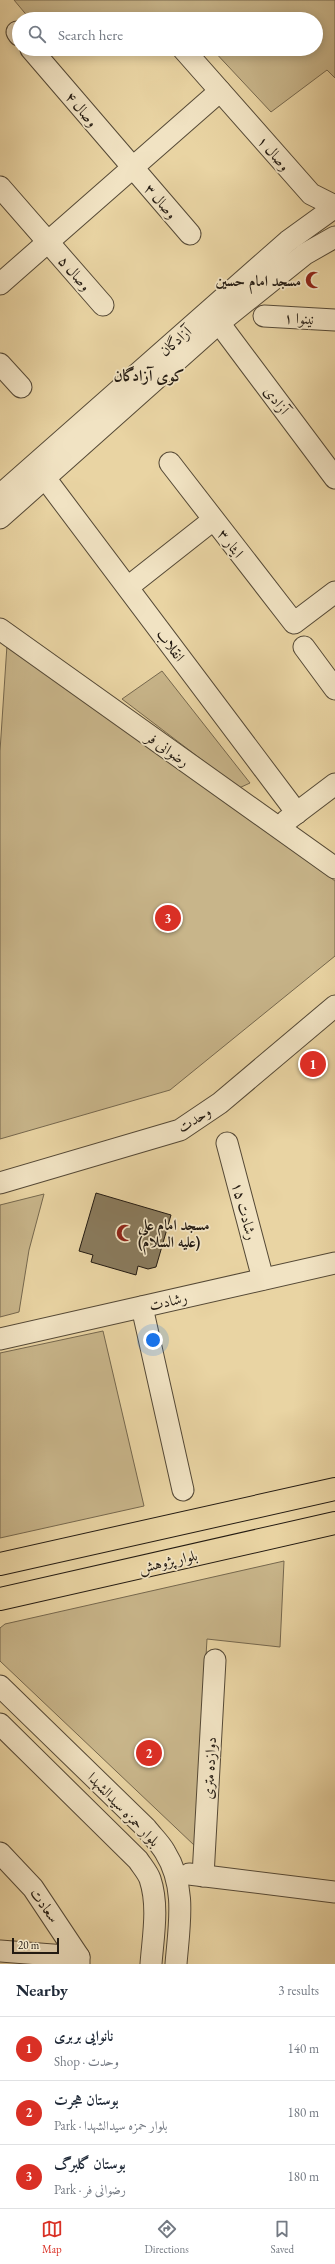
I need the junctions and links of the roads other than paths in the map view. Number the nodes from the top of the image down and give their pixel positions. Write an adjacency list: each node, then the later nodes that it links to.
1 (37, 56): 4 (street, وصال ۴)
2 (189, 56): 3 (street, وصال ۱)
3 (220, 91): 4 (street); 6 (street, وصال ۱)
4 (132, 168): 7 (street, وصال ۳); 9 (street)
5 (0, 187): 9 (street, وصال ۵)
6 (335, 207): 20 (street, آزادگان)
7 (190, 234)
8 (335, 237): 14 (street, آزادگان)
9 (48, 242): 10 (street); 11 (street, وصال ۵)
10 (0, 284)
11 (103, 305)
12 (264, 316): 13 (street, نینوا ۱)
13 (335, 320)
14 (220, 323): 18 (street, آزادگان); 19 (street, آزادی)
15 (0, 364): 16 (street)
16 (21, 387)
17 (170, 463): 22 (street, ایثار ۳)
18 (45, 478): 21 (street, آزادگان); 23 (street, انقلاب)
19 (335, 478)
20 (0, 495)
21 (0, 518)
22 (213, 520): 23 (street); 24 (street, ایثار ۳)
23 (128, 587): 29 (street, انقلاب)
24 (335, 592)
25 (0, 629): 30 (street, رضوانی فر)
26 (304, 647): 27 (street)
27 (335, 689)
28 (335, 784): 29 (street)
29 (297, 813): 30 (street)
30 (278, 827): 31 (street, رضوانی فر)
31 (335, 868)
32 (335, 1006): 34 (street, وحدت)
33 (227, 1143): 36 (street, رشادت ۱۵)
34 (0, 1182)
35 (335, 1263): 36 (street, رشادت)
36 (263, 1279): 37 (street, رشادت)
37 (142, 1307): 38 (street, رشادت); 40 (street)
38 (0, 1339)
39 (335, 1489): 42 (main road)
40 (183, 1490)
41 (335, 1523): 43 (main road, بلوار پژوهش)
42 (0, 1564)
43 (0, 1599)
44 (216, 1660): 49 (street, دوازده متری)
45 (0, 1686): 48 (street, بلوار حمزه سیدالشهدا)
46 (0, 1724): 50 (street, بلوار حمزه سیدالشهدا)
47 (0, 1853): 53 (street, سعادت)
48 (176, 1873): 49 (street); 50 (street); 55 (street, بلوار حمزه سیدالشهدا)
49 (203, 1876): 51 (street)
50 (150, 1878): 54 (street, بلوار حمزه سیدالشهدا)
51 (335, 1892)
52 (0, 1951): 53 (street)
53 (79, 1960)
54 (151, 1964)
55 (176, 1964)

